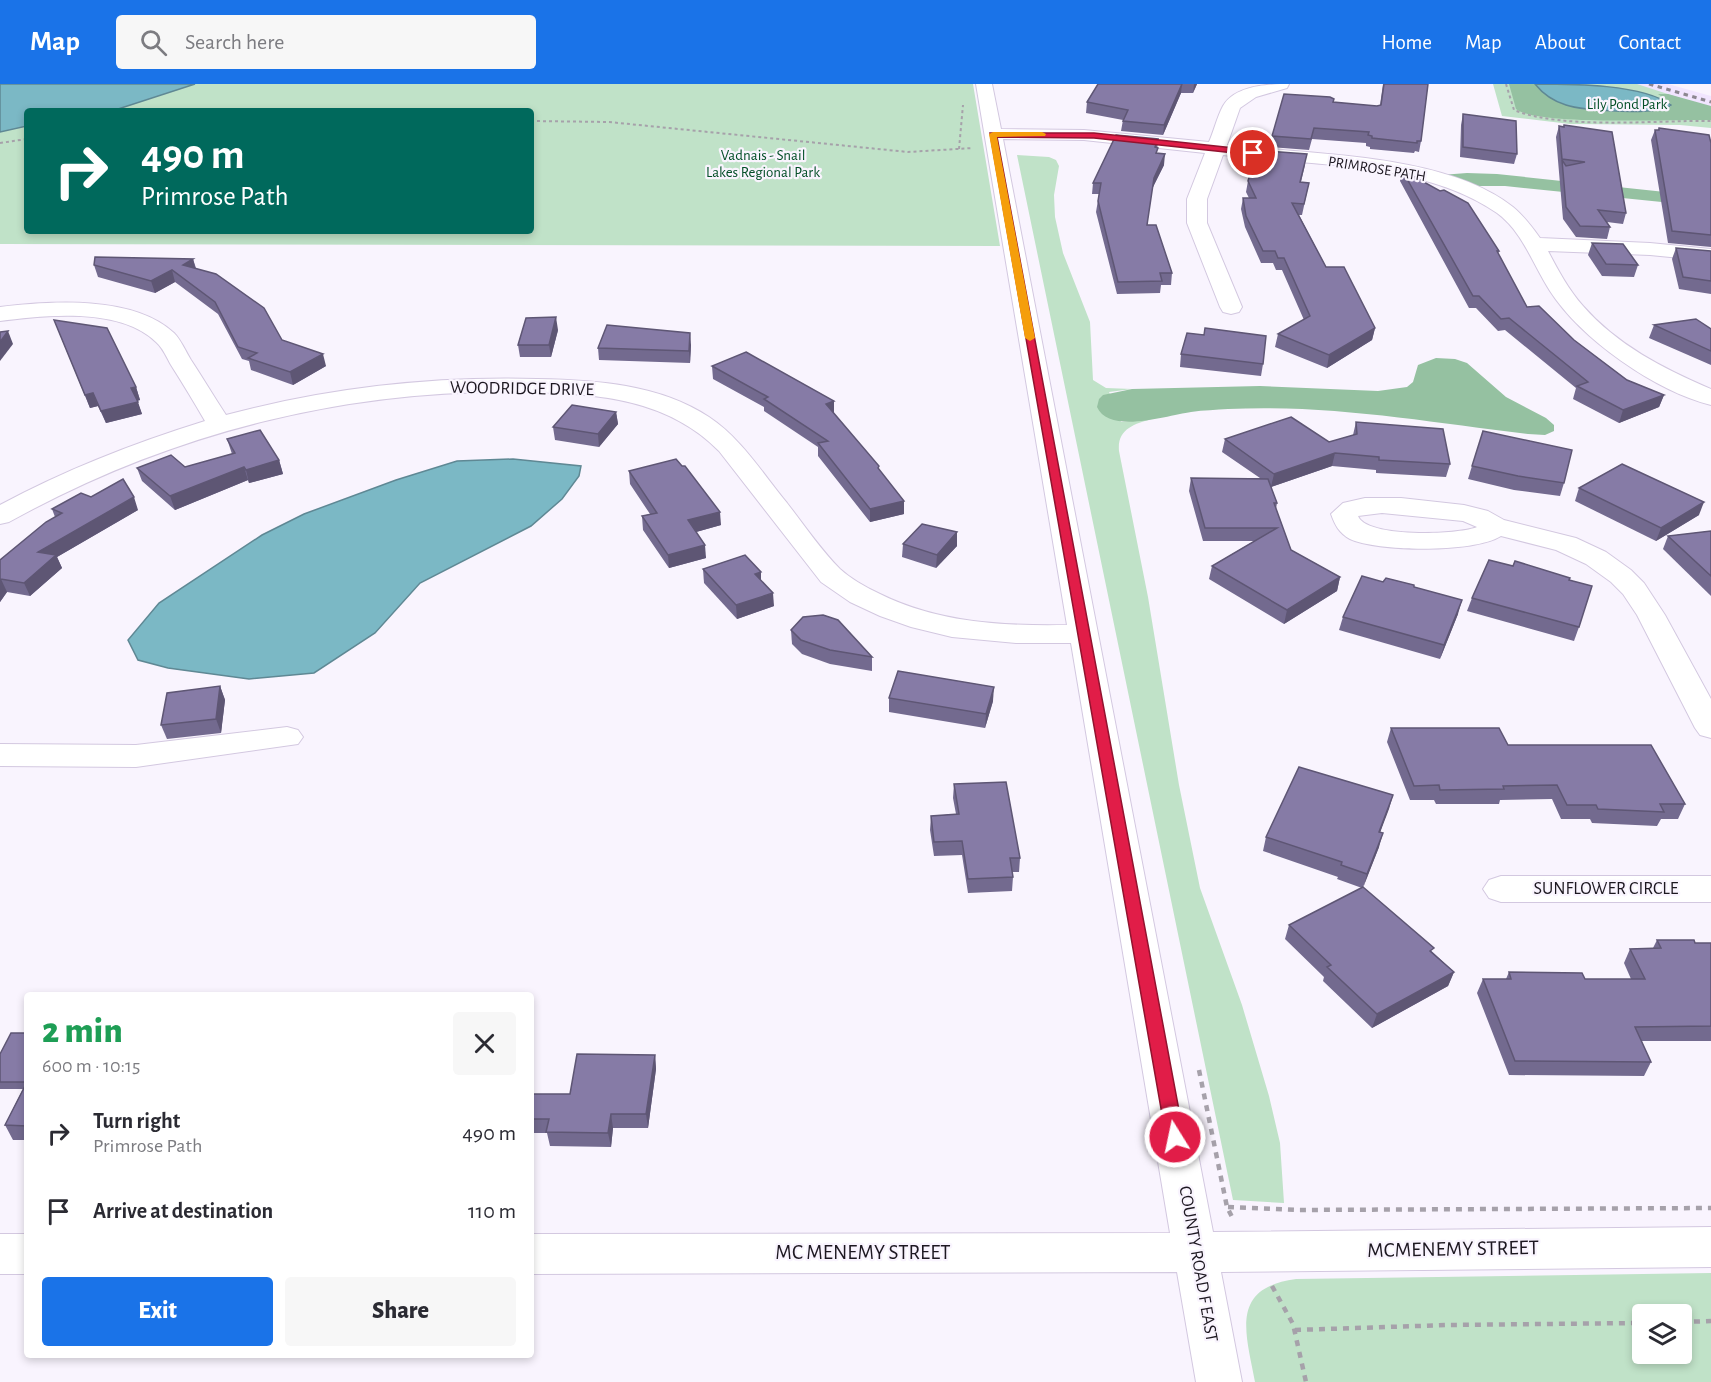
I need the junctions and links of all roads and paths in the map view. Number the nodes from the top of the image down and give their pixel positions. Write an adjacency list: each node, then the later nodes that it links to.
1 (1281, 84): 10 (street)
2 (1506, 84): 5 (path)
3 (974, 90): 7 (street, COUNTY ROAD F EAST); 9 (path)
4 (534, 121): 9 (path)
5 (1711, 121)
6 (24, 139): 8 (path)
7 (994, 141): 9 (path); 10 (street, PRIMROSE PATH); 19 (street, COUNTY ROAD F EAST)
8 (0, 143)
9 (959, 149)
10 (1215, 149): 11 (street, PRIMROSE PATH); 13 (street)
11 (1532, 244): 12 (street); 15 (street, PRIMROSE PATH)
12 (1711, 255)
13 (1230, 307)
14 (0, 314): 16 (street)
15 (1711, 398)
16 (219, 424): 17 (street, WOODRIDGE DRIVE); 19 (street, WOODRIDGE DRIVE)
17 (0, 516)
18 (1496, 527): 20 (street)
19 (1084, 634): 28 (street, COUNTY ROAD F EAST)
20 (1711, 728)
21 (287, 737): 22 (street)
22 (0, 755)
23 (1501, 889): 24 (street, SUNFLOWER CIRCLE)
24 (1711, 889)
25 (1227, 1207): 26 (path)
26 (1711, 1208)
27 (1711, 1247): 28 (street, MCMENEMY STREET)
28 (1196, 1251): 31 (street, MC MENEMY STREET); 37 (street, COUNTY ROAD F EAST)
29 (0, 1254): 30 (street)
30 (24, 1254)
31 (534, 1254)
32 (1276, 1293): 36 (path)
33 (1711, 1320): 34 (path)
34 (1692, 1321)
35 (1632, 1323): 36 (path)
36 (1295, 1330): 38 (path)
37 (1219, 1382)
38 (1306, 1382)

